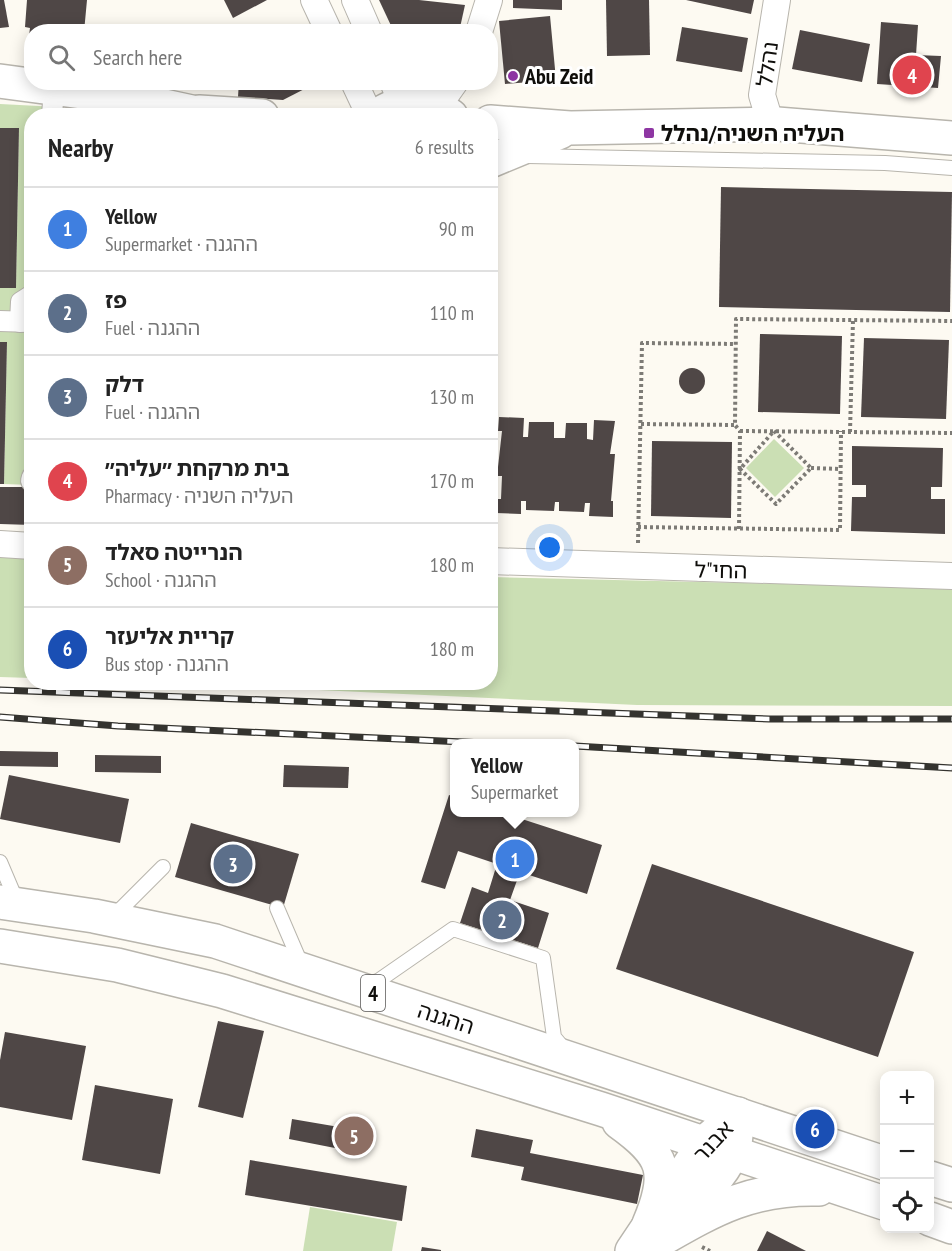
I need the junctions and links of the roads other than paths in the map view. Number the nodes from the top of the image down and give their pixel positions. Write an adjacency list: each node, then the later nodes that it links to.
1 (314, 0): 5 (street)
2 (355, 0): 6 (street)
3 (489, 0): 7 (street)
4 (777, 0): 16 (street, נהלל)
5 (325, 24)
6 (366, 24)
7 (482, 24)
8 (0, 81): 11 (main road)
9 (358, 90): 14 (street)
10 (449, 90): 12 (street)
11 (53, 101): 13 (main road)
12 (411, 104)
13 (127, 107)
14 (366, 108)
15 (498, 123): 17 (main road)
16 (777, 124): 17 (main road); 18 (main road)
17 (570, 128): 19 (main road)
18 (952, 138)
19 (498, 158)
20 (498, 160): 21 (lane)
21 (952, 168)
22 (24, 300): 23 (street)
23 (24, 314)
24 (0, 321): 25 (street)
25 (24, 322)
26 (0, 544): 27 (street)
27 (24, 546)
28 (498, 561): 29 (street, החי"ל)
29 (952, 576)
30 (0, 862): 32 (lane)
31 (163, 867): 34 (lane)
32 (9, 903): 34 (main road, ההגנה / 4)
33 (277, 908): 36 (lane)
34 (106, 918): 36 (main road, ההגנה / 4)
35 (0, 946): 39 (main road, ההגנה / 4)
36 (305, 971): 37 (main road, ההגנה / 4)
37 (356, 988): 38 (main road, ההגנה / 4); 38 (lane)
38 (574, 1060): 40 (main road, ההגנה / 4)
39 (601, 1109): 41 (main road, ההגנה / 4); 49 (main road)
40 (738, 1114): 41 (main road, אבנר); 42 (main road, ההגנה / 4)
41 (719, 1147): 45 (main road, ההגנה / 4); 49 (main road, אבנר)
42 (880, 1161)
43 (933, 1179): 44 (main road)
44 (952, 1185)
45 (853, 1192): 46 (main road, ההגנה / 4); 49 (main road)
46 (880, 1201)
47 (934, 1220): 48 (main road)
48 (952, 1227)
49 (643, 1243)

